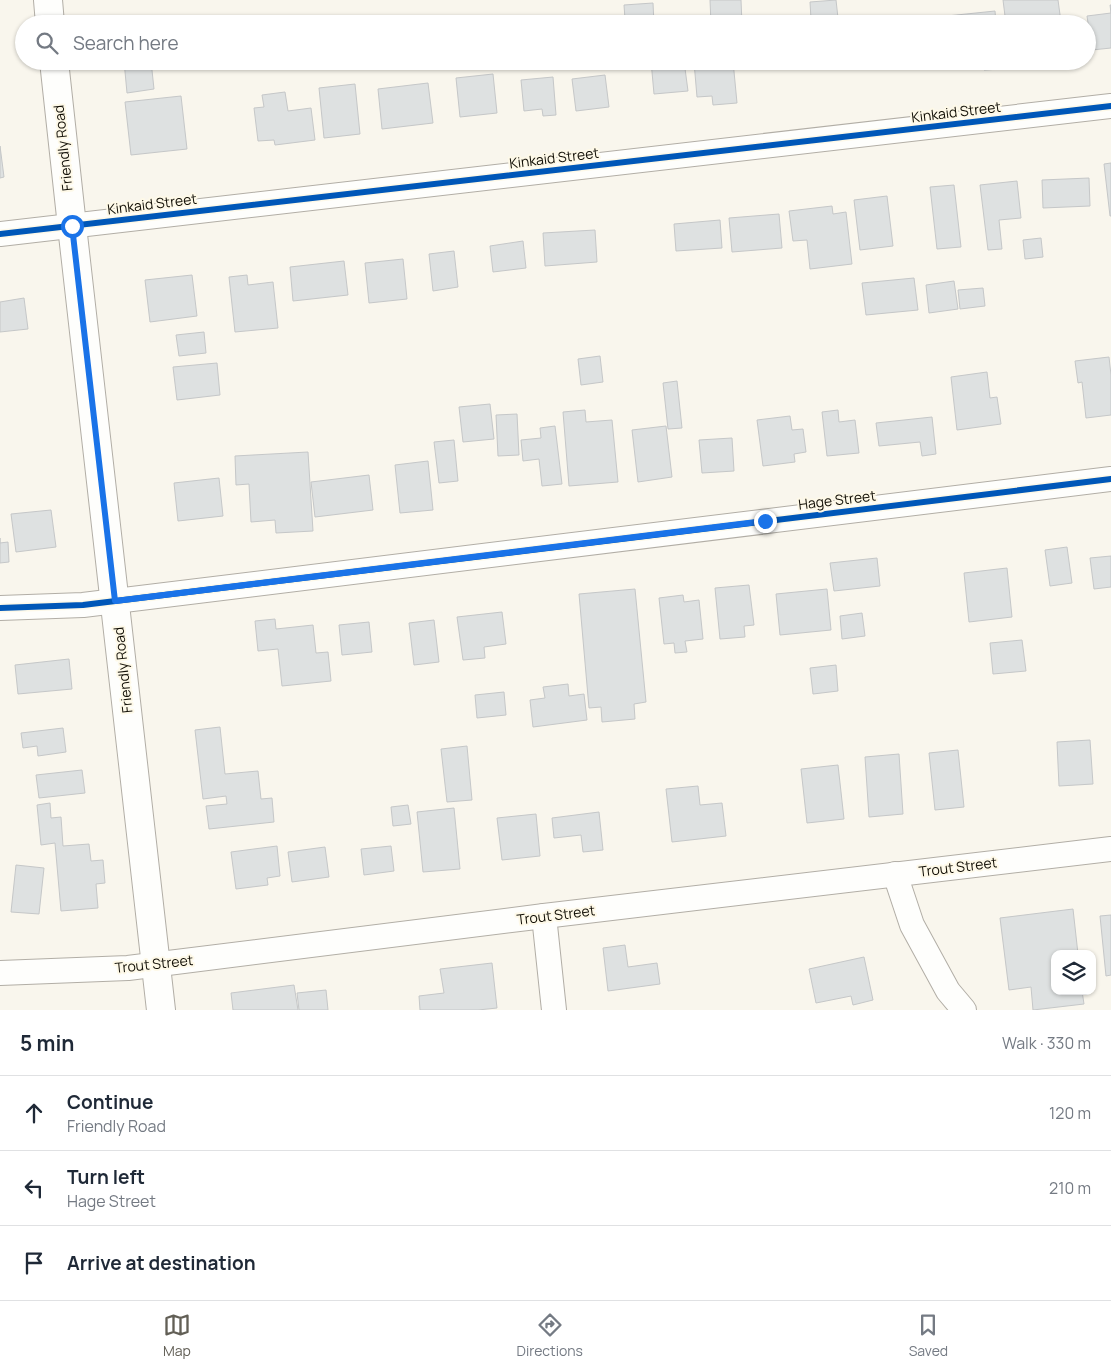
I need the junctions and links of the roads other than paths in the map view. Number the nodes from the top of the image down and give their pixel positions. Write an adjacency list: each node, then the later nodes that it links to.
1 (48, 0): 2 (street)
2 (49, 15)
3 (55, 70): 5 (street, Friendly Road)
4 (1111, 106): 5 (street, Kinkaid Street)
5 (72, 226): 6 (street, Kinkaid Street); 8 (street, Friendly Road)
6 (0, 234)
7 (1111, 479): 8 (street, Hage Street)
8 (115, 601): 9 (street, Hage Street); 13 (street, Friendly Road)
9 (0, 608)
10 (1111, 849): 11 (street, Trout Street)
11 (895, 874): 12 (street, Trout Street); 17 (street)
12 (544, 916): 13 (street, Trout Street); 16 (street)
13 (156, 965): 14 (street, Trout Street); 15 (street, Friendly Road)
14 (0, 973)
15 (161, 1010)
16 (554, 1010)
17 (964, 1010)

